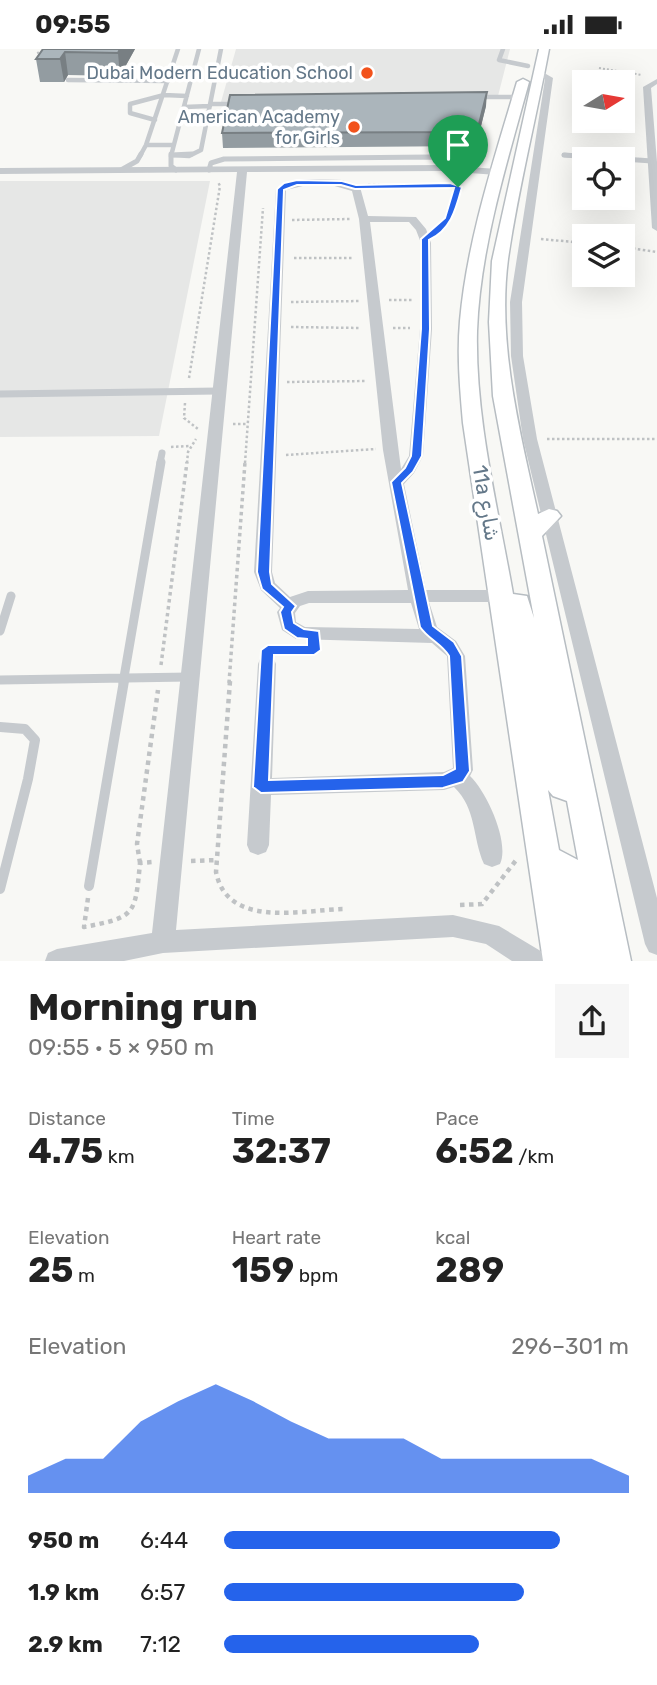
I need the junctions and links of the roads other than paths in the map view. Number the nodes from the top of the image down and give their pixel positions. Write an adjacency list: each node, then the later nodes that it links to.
1 (178, 49): 8 (lane)
2 (199, 49): 10 (lane)
3 (221, 49): 14 (lane)
4 (503, 49): 5 (lane)
5 (536, 56): 11 (street, 11a شارع); 31 (street, 11a شارع); 39 (street)
6 (653, 79): 23 (street)
7 (68, 80): 8 (lane)
8 (168, 81): 9 (lane)
9 (165, 93): 10 (lane); 16 (lane); 16 (lane)
10 (188, 93): 15 (lane)
11 (519, 97): 12 (lane); 30 (street, 11a شارع)
12 (468, 98)
13 (244, 104): 14 (lane)
14 (210, 105): 15 (lane); 19 (lane)
15 (184, 107): 18 (lane)
16 (155, 120): 17 (lane)
17 (146, 145): 18 (lane); 25 (lane)
18 (173, 145): 19 (lane)
19 (171, 155): 26 (lane)
20 (564, 155): 21 (lane)
21 (572, 156)
22 (635, 160): 23 (lane)
23 (652, 162): 33 (street)
24 (452, 168): 27 (lane); 28 (street); 30 (street)
25 (121, 170): 26 (street); 29 (street)
26 (176, 170): 27 (street)
27 (209, 170): 28 (street)
28 (243, 170): 34 (street)
29 (0, 171)
30 (497, 172): 31 (street); 37 (street, 11a شارع)
31 (511, 206): 40 (street, 11a شارع)
32 (364, 219): 38 (street); 38 (street); 44 (street)
33 (657, 228)
34 (218, 391): 35 (lane); 48 (street)
35 (0, 394)
36 (162, 453): 49 (lane)
37 (482, 481): 43 (street, 11a شارع); 54 (street)
38 (396, 482): 42 (street)
39 (549, 516): 40 (street); 61 (street)
40 (531, 534): 54 (street, 11a شارع)
41 (11, 596): 45 (lane)
42 (418, 596): 43 (street); 44 (street); 46 (street)
43 (502, 596): 57 (street, 11a شارع)
44 (289, 606): 46 (street)
45 (0, 631)
46 (433, 636): 52 (street)
47 (267, 664): 53 (street)
48 (189, 677): 49 (lane); 60 (street)
49 (124, 678): 50 (lane); 58 (lane)
50 (0, 680)
51 (0, 727): 59 (lane)
52 (458, 777): 53 (street); 56 (street)
53 (261, 787): 55 (street)
54 (583, 793): 66 (street, 11a شارع)
55 (258, 845)
56 (492, 857)
57 (544, 859): 64 (street, 11a شارع); 65 (street)
58 (89, 886)
59 (0, 889)
60 (163, 942): 62 (street); 63 (street)
61 (657, 944)
62 (57, 961)
63 (535, 961)
64 (561, 961)
65 (593, 961)
66 (614, 961)

